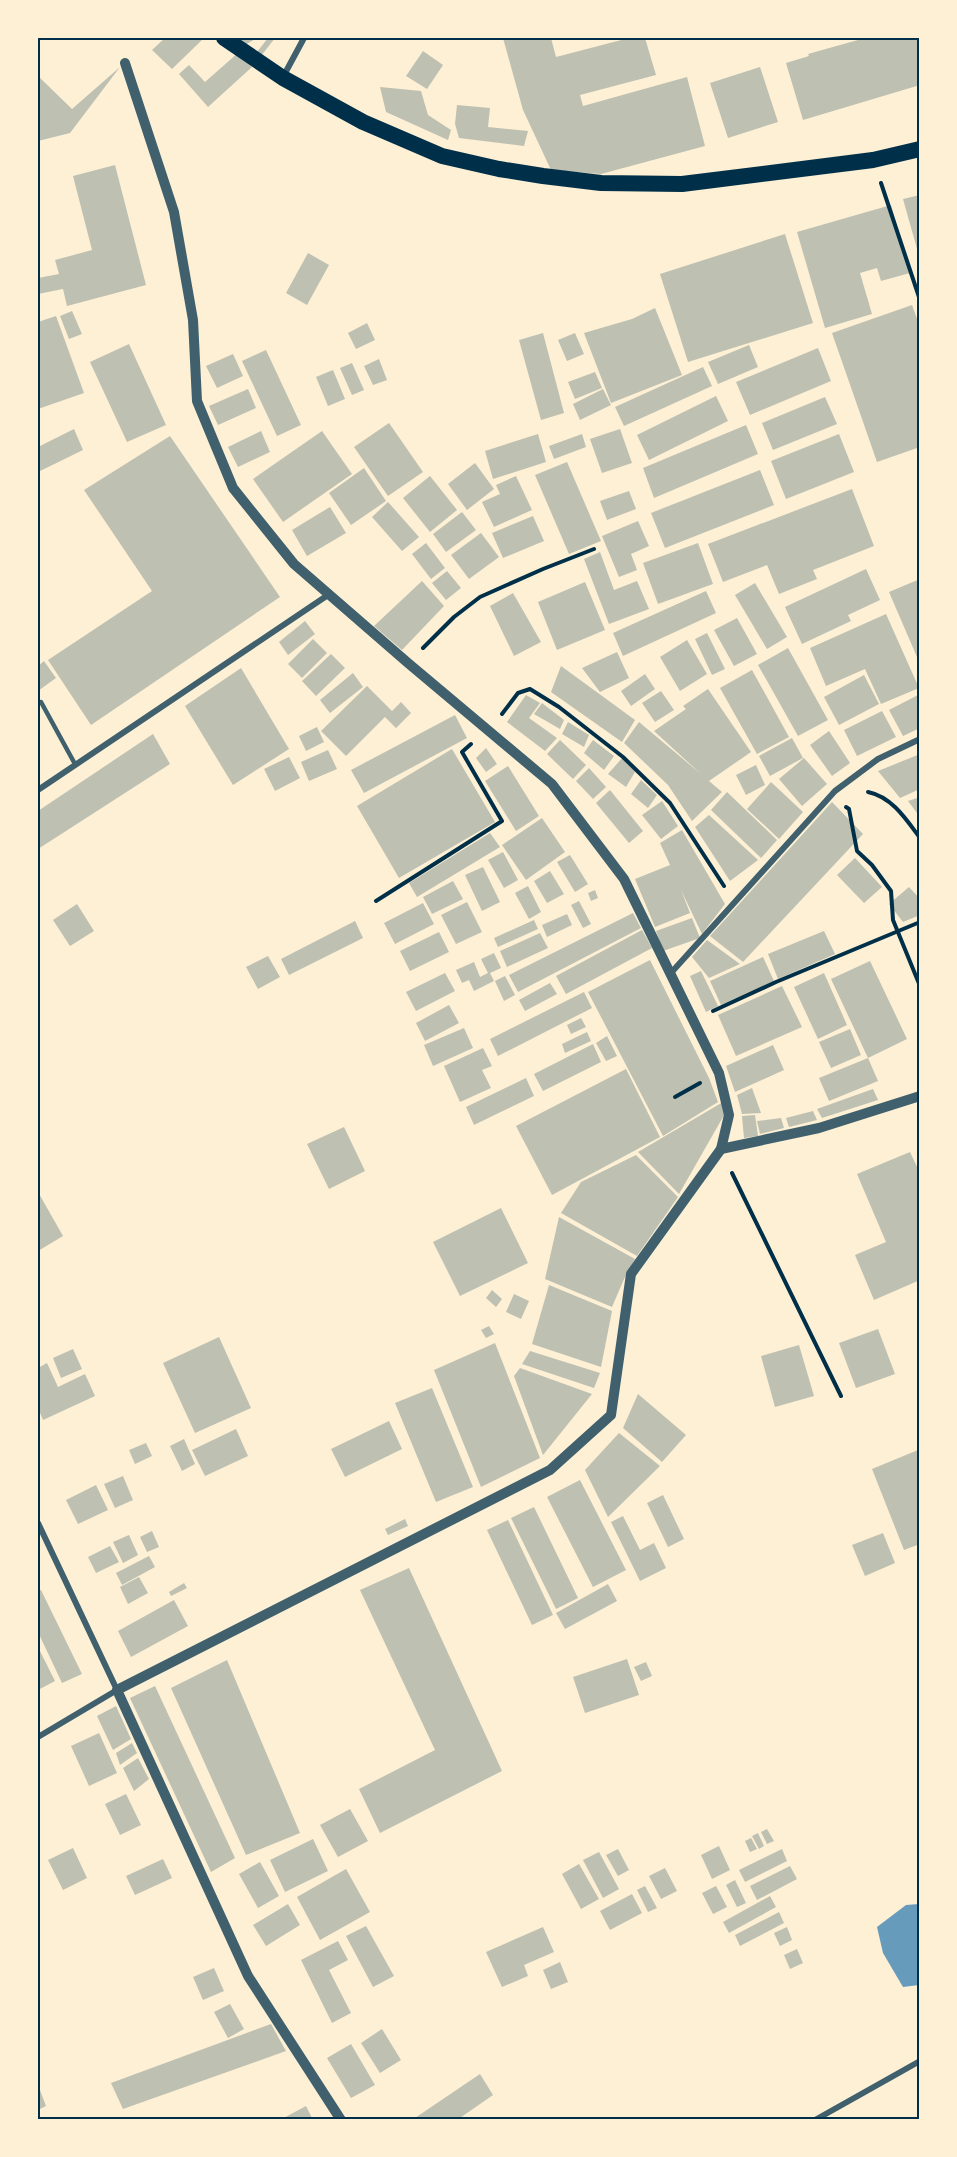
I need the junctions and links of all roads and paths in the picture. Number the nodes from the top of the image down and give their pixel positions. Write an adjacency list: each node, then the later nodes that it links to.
1 (224, 38): 4 (highway)
2 (304, 38): 4 (street)
3 (125, 63): 9 (street)
4 (283, 78): 6 (highway)
5 (920, 149): 6 (highway)
6 (873, 160): 7 (path)
7 (920, 300)
8 (594, 549): 10 (path)
9 (328, 595): 10 (street); 14 (street)
10 (408, 663): 12 (street)
11 (41, 702): 14 (lane)
12 (489, 731): 18 (path); 19 (path); 21 (street)
13 (920, 739): 16 (street)
14 (75, 764): 15 (street)
15 (38, 790)
16 (833, 794): 17 (path); 19 (street); 22 (path)
17 (920, 838)
18 (376, 901)
19 (734, 901): 21 (street)
20 (920, 922): 23 (path)
21 (670, 974): 23 (street)
22 (920, 986)
23 (693, 1020): 27 (street)
24 (709, 1078): 26 (path)
25 (920, 1096): 27 (street)
26 (675, 1097)
27 (721, 1149): 28 (path); 30 (street)
28 (841, 1396)
29 (38, 1523): 30 (street)
30 (117, 1690): 31 (street); 33 (street)
31 (38, 1737)
32 (920, 2061): 34 (street)
33 (341, 2120)
34 (815, 2120)

